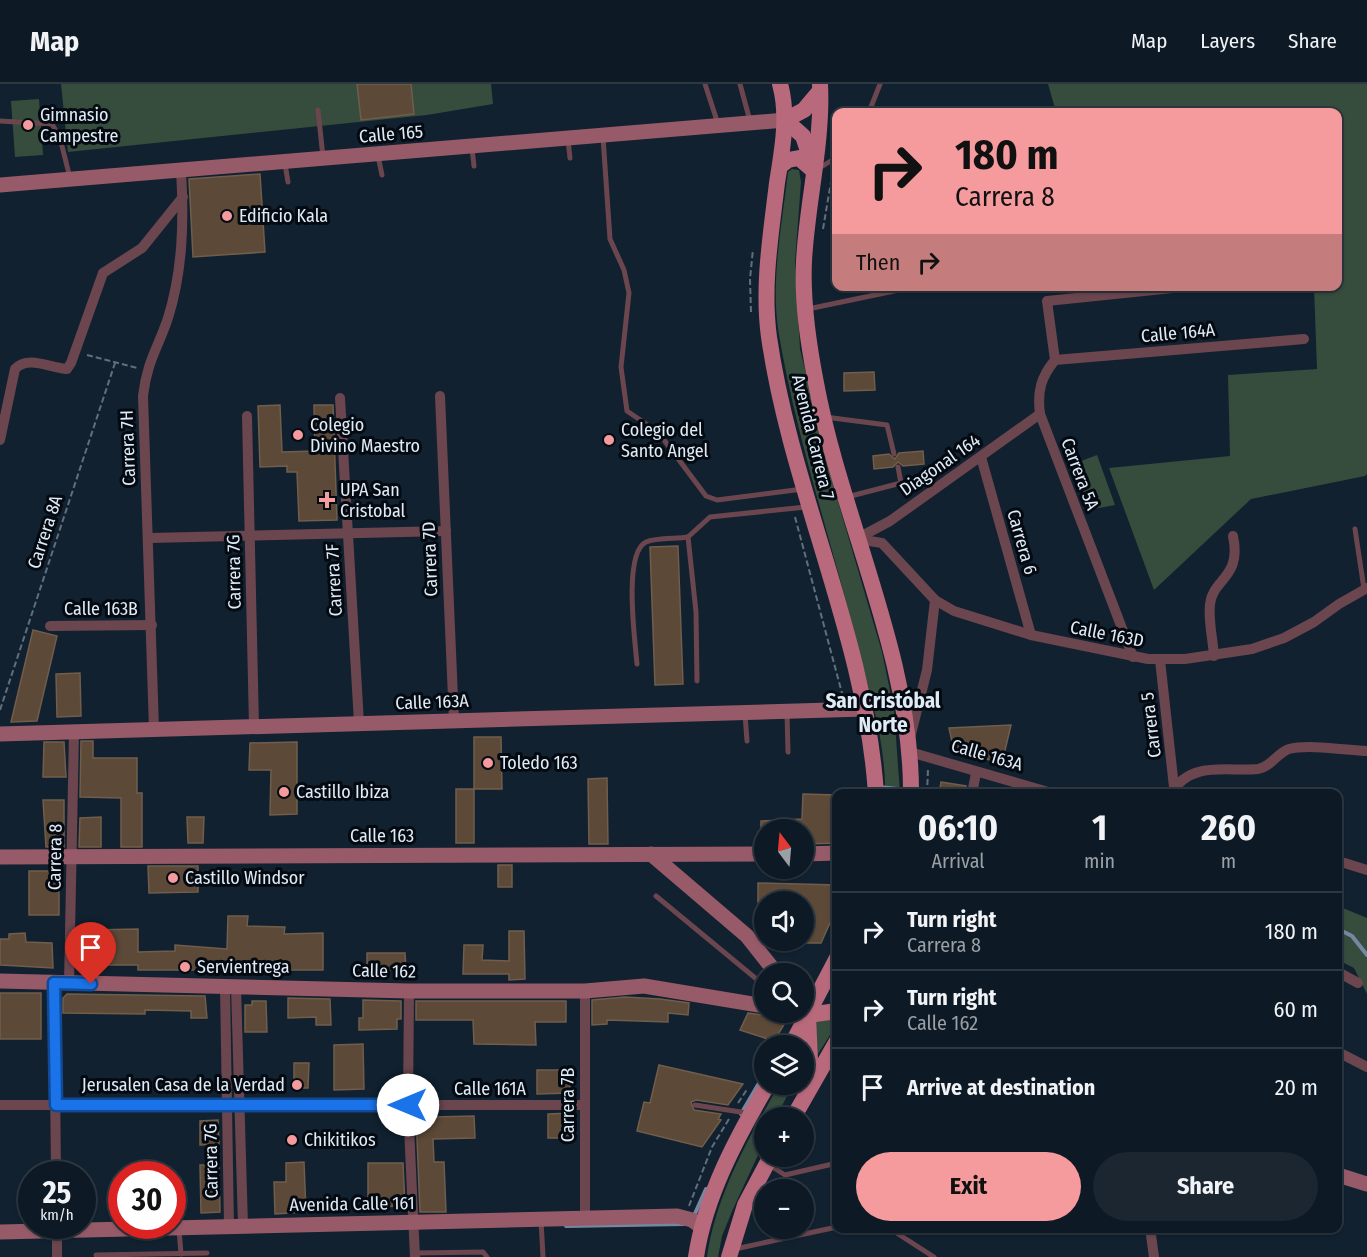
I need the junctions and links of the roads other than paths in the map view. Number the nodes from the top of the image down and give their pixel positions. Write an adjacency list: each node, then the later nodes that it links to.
1 (705, 84): 11 (lane)
2 (740, 84): 10 (lane)
3 (780, 84): 8 (main road, Avenida Carrera 7)
4 (880, 84): 6 (lane)
5 (820, 88): 8 (main road); 23 (main road, Avenida Carrera 7)
6 (871, 108)
7 (318, 110): 17 (lane)
8 (785, 120): 10 (street, Calle 165); 21 (main road, Avenida Carrera 7); 23 (main road)
9 (0, 121): 25 (lane)
10 (751, 122): 11 (street, Calle 165)
11 (718, 125): 12 (street, Calle 165)
12 (603, 135): 13 (street, Calle 165); 43 (lane)
13 (568, 138): 14 (street, Calle 165); 16 (lane)
14 (472, 147): 15 (street, Calle 165); 20 (lane)
15 (378, 154): 17 (street, Calle 165); 24 (lane)
16 (570, 158)
17 (323, 159): 19 (street, Calle 165)
18 (832, 160): 23 (lane)
19 (285, 162): 22 (street, Calle 165); 26 (lane)
20 (474, 166)
21 (780, 166): 23 (main road); 43 (main road, Avenida Carrera 7)
22 (182, 170): 25 (street, Calle 165); 28 (street, Carrera 7H)
23 (814, 171): 31 (main road, Avenida Carrera 7)
24 (382, 175)
25 (70, 179): 27 (street, Calle 165)
26 (288, 182)
27 (0, 185)
28 (183, 197): 39 (street); 52 (street, Carrera 7H)
29 (894, 291): 31 (lane)
30 (1144, 291): 33 (street)
31 (804, 310): 38 (main road, Avenida Carrera 7)
32 (1304, 339): 33 (street, Calle 164A)
33 (1055, 360): 36 (street, Carrera 5A)
34 (440, 396): 47 (street, Carrera 7D)
35 (340, 398): 48 (street, Carrera 7F)
36 (1040, 414): 41 (street, Diagonal 164); 60 (street, Carrera 5A)
37 (247, 416): 49 (street, Carrera 7G)
38 (825, 417): 40 (lane); 44 (main road, Avenida Carrera 7)
39 (0, 440)
40 (894, 454)
41 (981, 457): 53 (street, Diagonal 164); 58 (street, Carrera 6)
42 (898, 467): 44 (lane)
43 (806, 489): 45 (main road, Avenida Carrera 7)
44 (846, 498): 53 (main road, Avenida Carrera 7)
45 (810, 507): 51 (lane); 64 (main road, Avenida Carrera 7)
46 (1355, 529): 54 (lane)
47 (446, 531): 48 (street); 67 (street, Carrera 7D)
48 (348, 534): 49 (street); 68 (street, Carrera 7F)
49 (250, 536): 52 (street); 69 (street, Carrera 7G)
50 (1233, 536): 59 (street)
51 (688, 537): 62 (lane); 63 (lane)
52 (150, 538): 56 (street, Carrera 7H)
53 (857, 539): 55 (street, Calle 163D); 74 (main road, Avenida Carrera 7)
54 (1365, 589): 59 (street, Calle 163D)
55 (935, 600): 58 (street, Calle 163D); 74 (street)
56 (152, 625): 57 (street, Calle 163B); 70 (street, Carrera 7H)
57 (50, 626)
58 (1031, 635): 60 (street, Calle 163D)
59 (1214, 656): 61 (street, Calle 163D)
60 (1133, 657): 61 (street, Calle 163D)
61 (1160, 660): 82 (street, Carrera 5)
62 (637, 664)
63 (697, 681)
64 (865, 709): 65 (street, Calle 163A); 78 (main road, Avenida Carrera 7)
65 (787, 711): 66 (street, Calle 163A); 76 (lane)
66 (745, 712): 67 (street, Calle 163A); 73 (lane)
67 (454, 721): 68 (street, Calle 163A)
68 (359, 723): 69 (street, Calle 163A)
69 (254, 726): 70 (street, Calle 163A)
70 (154, 729): 71 (street, Calle 163A)
71 (74, 732): 72 (street, Calle 163A); 89 (street, Carrera 8)
72 (0, 734)
73 (747, 741)
74 (909, 747): 77 (street, Calle 163A); 79 (main road, Avenida Carrera 7)
75 (1367, 751): 83 (street)
76 (788, 752)
77 (976, 772): 80 (street); 81 (street, Calle 163A)
78 (875, 789)
79 (911, 789)
80 (973, 789)
81 (1037, 789)
82 (1172, 789)
83 (1173, 789)
84 (651, 854): 85 (street, Calle 163); 89 (street, Calle 163); 93 (street)
85 (754, 854)
86 (814, 854): 87 (street)
87 (832, 854)
88 (0, 857): 89 (street, Calle 163)
89 (71, 857): 98 (street, Carrera 8)
90 (1342, 862): 91 (street)
91 (1367, 870)
92 (656, 896): 96 (lane)
93 (768, 963)
94 (832, 966): 103 (main road)
95 (1342, 974): 99 (street)
96 (754, 977)
97 (0, 981): 98 (street, Calle 162)
98 (61, 983): 100 (street, Calle 162); 112 (street, Carrera 8)
99 (1358, 983)
100 (231, 987): 101 (street, Calle 162); 113 (street, Carrera 7G); 114 (street, Carrera 7G)
101 (409, 991): 102 (street, Calle 162); 115 (street)
102 (585, 991): 104 (street, Calle 162); 116 (street, Carrera 7B)
103 (814, 996)
104 (754, 1004)
105 (832, 1011): 106 (main road)
106 (814, 1012)
107 (832, 1050): 118 (main road)
108 (1342, 1054): 109 (street)
109 (1367, 1067)
110 (762, 1095): 119 (main road)
111 (0, 1105): 112 (street, Calle 161A)
112 (56, 1105): 113 (street, Calle 161A); 120 (street, Carrera 8)
113 (227, 1105): 114 (street, Calle 161A); 129 (street, Carrera 7G)
114 (240, 1105): 115 (street, Calle 161A); 129 (street, Carrera 7G)
115 (408, 1105): 116 (street, Calle 161A); 128 (street)
116 (583, 1105): 126 (street, Carrera 7B)
117 (695, 1105): 119 (lane)
118 (798, 1107)
119 (752, 1114): 130 (main road)
120 (56, 1161)
121 (832, 1164): 123 (lane)
122 (765, 1167): 141 (main road)
123 (776, 1167)
124 (1342, 1176): 125 (street)
125 (1367, 1184)
126 (585, 1218): 127 (street, Avenida Calle 161); 130 (street, Avenida Calle 161)
127 (541, 1219): 128 (street, Avenida Calle 161); 146 (lane)
128 (413, 1222): 129 (street, Avenida Calle 161); 143 (street)
129 (236, 1226): 131 (street, Avenida Calle 161)
130 (702, 1227): 147 (main road)
131 (186, 1228)
132 (832, 1228): 141 (lane)
133 (18, 1231): 134 (street, Avenida Calle 161)
134 (0, 1232)
135 (897, 1233): 148 (lane)
136 (1151, 1233): 149 (street)
137 (57, 1239): 145 (street)
138 (180, 1239): 140 (lane)
139 (207, 1253): 140 (lane)
140 (181, 1254): 142 (lane)
141 (730, 1254)
142 (96, 1255)
143 (415, 1255): 144 (lane)
144 (485, 1255)
145 (57, 1257)
146 (543, 1257)
147 (696, 1257)
148 (934, 1257)
149 (1154, 1257)

